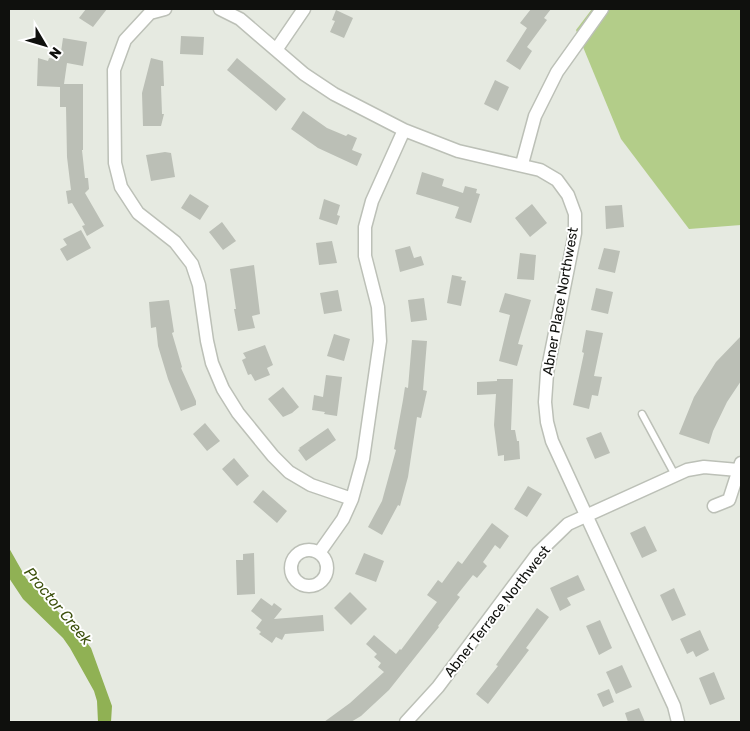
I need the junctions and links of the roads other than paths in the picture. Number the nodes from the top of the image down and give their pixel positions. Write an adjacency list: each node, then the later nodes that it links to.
1 (165, 9): 5 (street)
2 (220, 9): 6 (street, Abner Place Northwest)
3 (304, 9): 6 (street)
4 (602, 9): 8 (street)
5 (152, 11): 12 (street)
6 (276, 50): 7 (street, Abner Place Northwest)
7 (404, 130): 8 (street, Abner Place Northwest); 12 (street)
8 (522, 164): 14 (street, Abner Place Northwest)
9 (642, 414): 11 (lane)
10 (739, 467): 11 (street, Abner Terrace Northwest); 13 (street)
11 (675, 475): 14 (street, Abner Terrace Northwest)
12 (352, 498): 15 (street)
13 (714, 506)
14 (587, 516): 16 (street, Abner Terrace Northwest); 17 (street, Abner Place Northwest)
15 (318, 553)
16 (406, 722)
17 (678, 722)

